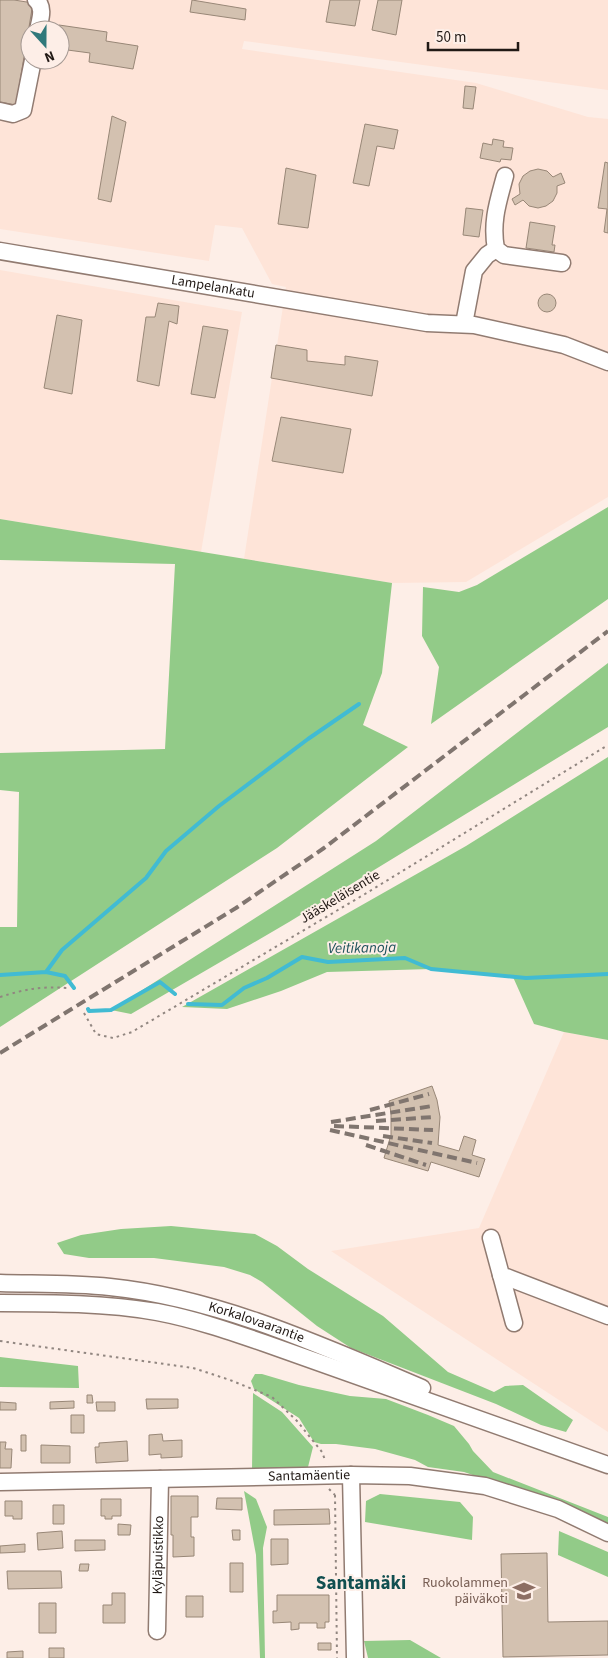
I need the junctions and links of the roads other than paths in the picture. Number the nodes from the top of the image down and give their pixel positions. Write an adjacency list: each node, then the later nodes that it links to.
1 (36, 0): 2 (street)
2 (39, 20)
3 (31, 70): 4 (street)
4 (0, 112)
5 (505, 176): 6 (street)
6 (496, 250): 8 (street); 9 (street)
7 (0, 251): 9 (street, Lampelankatu)
8 (562, 263)
9 (464, 324): 10 (street, Lampelankatu)
10 (608, 362)
11 (491, 1238): 12 (street)
12 (501, 1276): 15 (street); 16 (street)
13 (0, 1283): 17 (street, Korkalovaarantie)
14 (0, 1303): 17 (street, Korkalovaarantie)
15 (608, 1316)
16 (514, 1323)
17 (495, 1424): 18 (street, Korkalovaarantie)
18 (608, 1465)
19 (350, 1475): 20 (street, Santamäentie); 22 (street, Santamäentie); 24 (street)
20 (160, 1479): 21 (street, Santamäentie); 23 (street, Kyläpuistikko)
21 (0, 1482)
22 (608, 1533)
23 (157, 1631)
24 (354, 1658)

